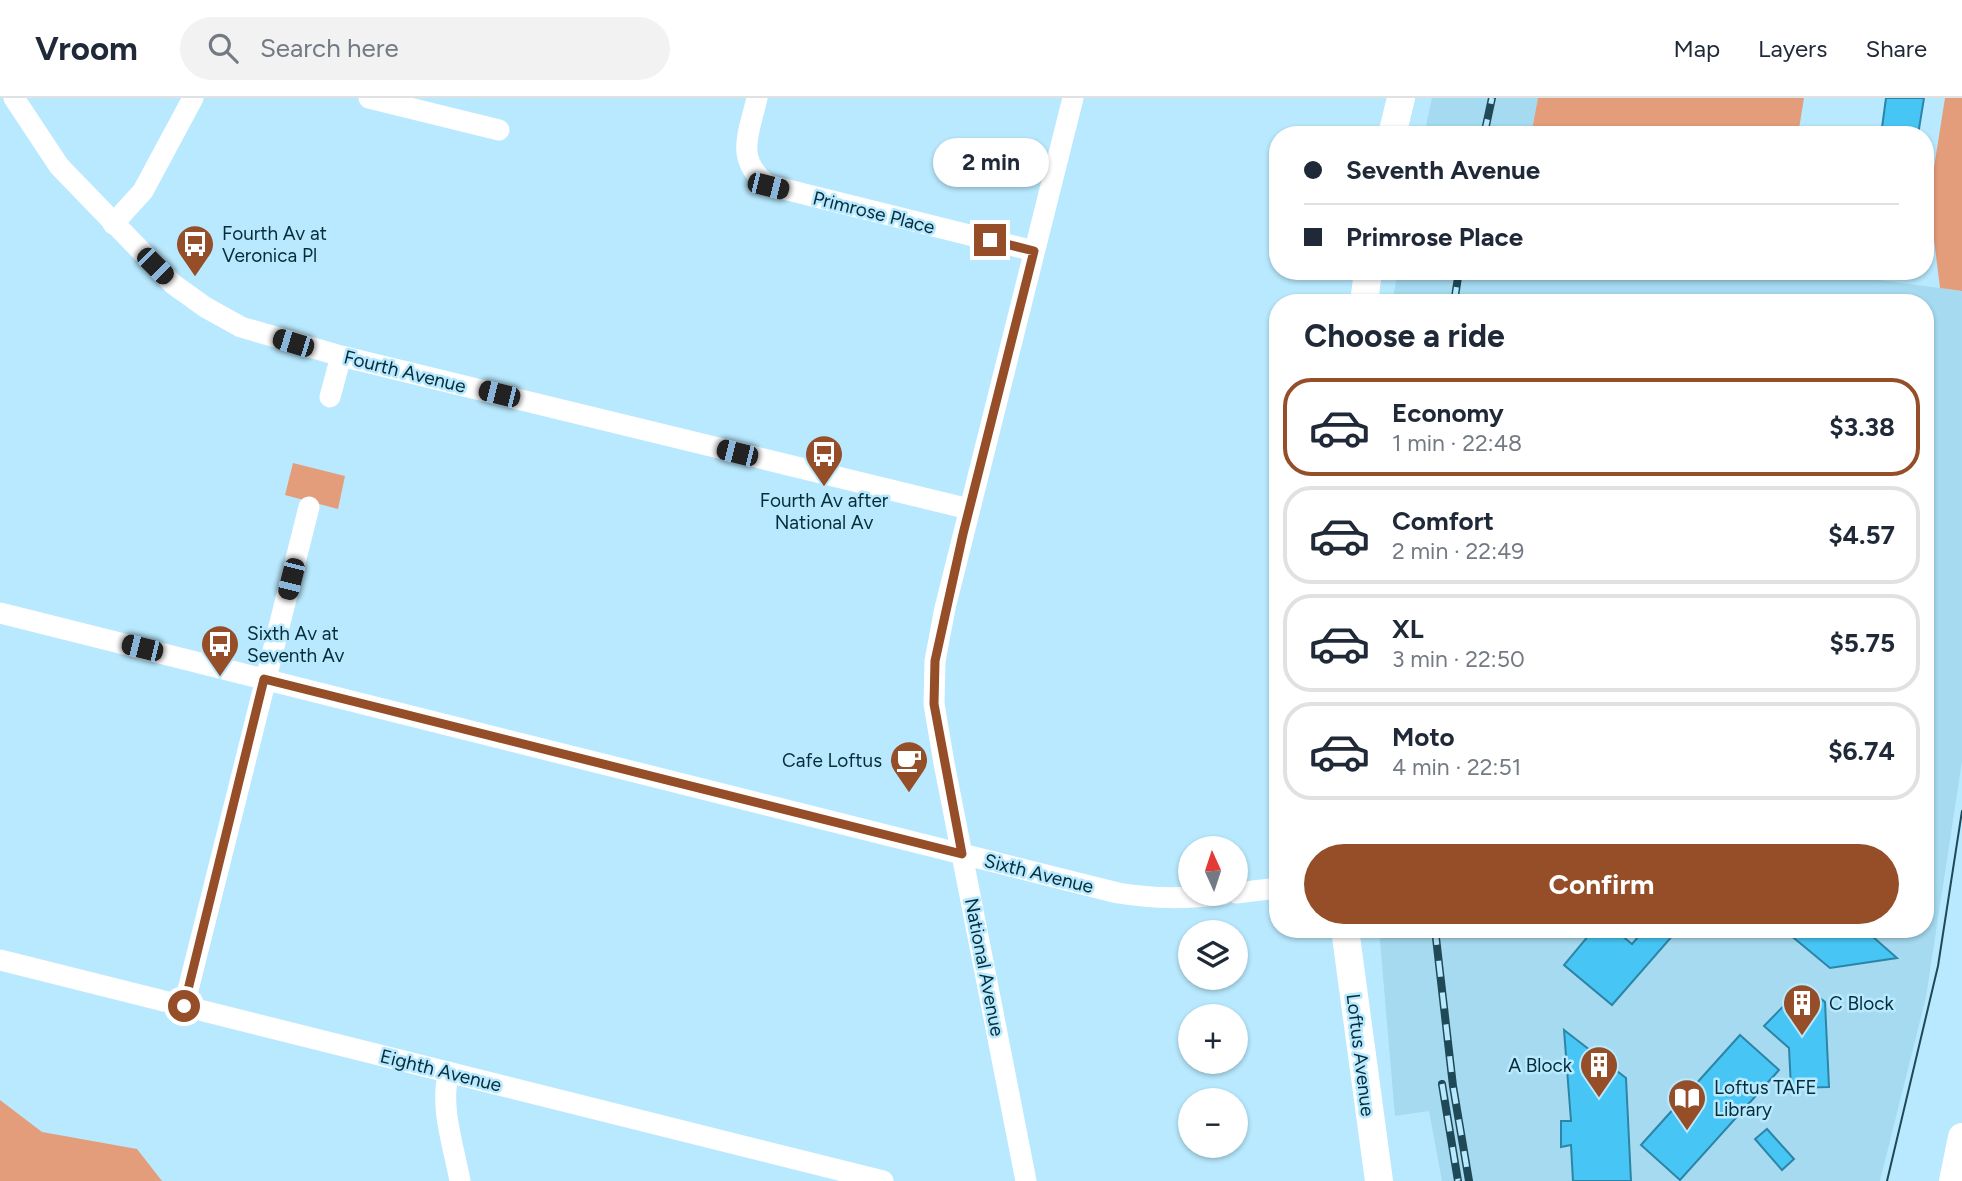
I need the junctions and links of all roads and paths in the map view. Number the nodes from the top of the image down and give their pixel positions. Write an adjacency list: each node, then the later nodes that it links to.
1 (14, 98): 9 (street, Fourth Avenue)
2 (193, 98): 9 (street)
3 (369, 98): 8 (street)
4 (757, 98): 10 (street, Primrose Place)
5 (1073, 98): 10 (street, National Avenue)
6 (1401, 98): 7 (street)
7 (1394, 126)
8 (499, 130)
9 (113, 224): 11 (street, Fourth Avenue)
10 (1034, 251): 14 (street, National Avenue)
11 (341, 356): 12 (street); 14 (street, Fourth Avenue)
12 (330, 397)
13 (309, 507): 16 (street)
14 (969, 509): 17 (street, National Avenue)
15 (0, 613): 16 (street, Sixth Avenue)
16 (264, 679): 17 (street, Sixth Avenue); 23 (street)
17 (962, 854): 20 (street, Sixth Avenue); 28 (street, National Avenue)
18 (1269, 889): 19 (street)
19 (1248, 892)
20 (1178, 898)
21 (1346, 938): 29 (street, Loftus Avenue)
22 (0, 960): 23 (street, Eighth Avenue)
23 (184, 1006): 24 (street, Eighth Avenue)
24 (449, 1072): 26 (street); 27 (street, Eighth Avenue)
25 (1962, 1137): 30 (street)
26 (460, 1181)
27 (883, 1181)
28 (1027, 1181)
29 (1379, 1181)
30 (1953, 1181)

